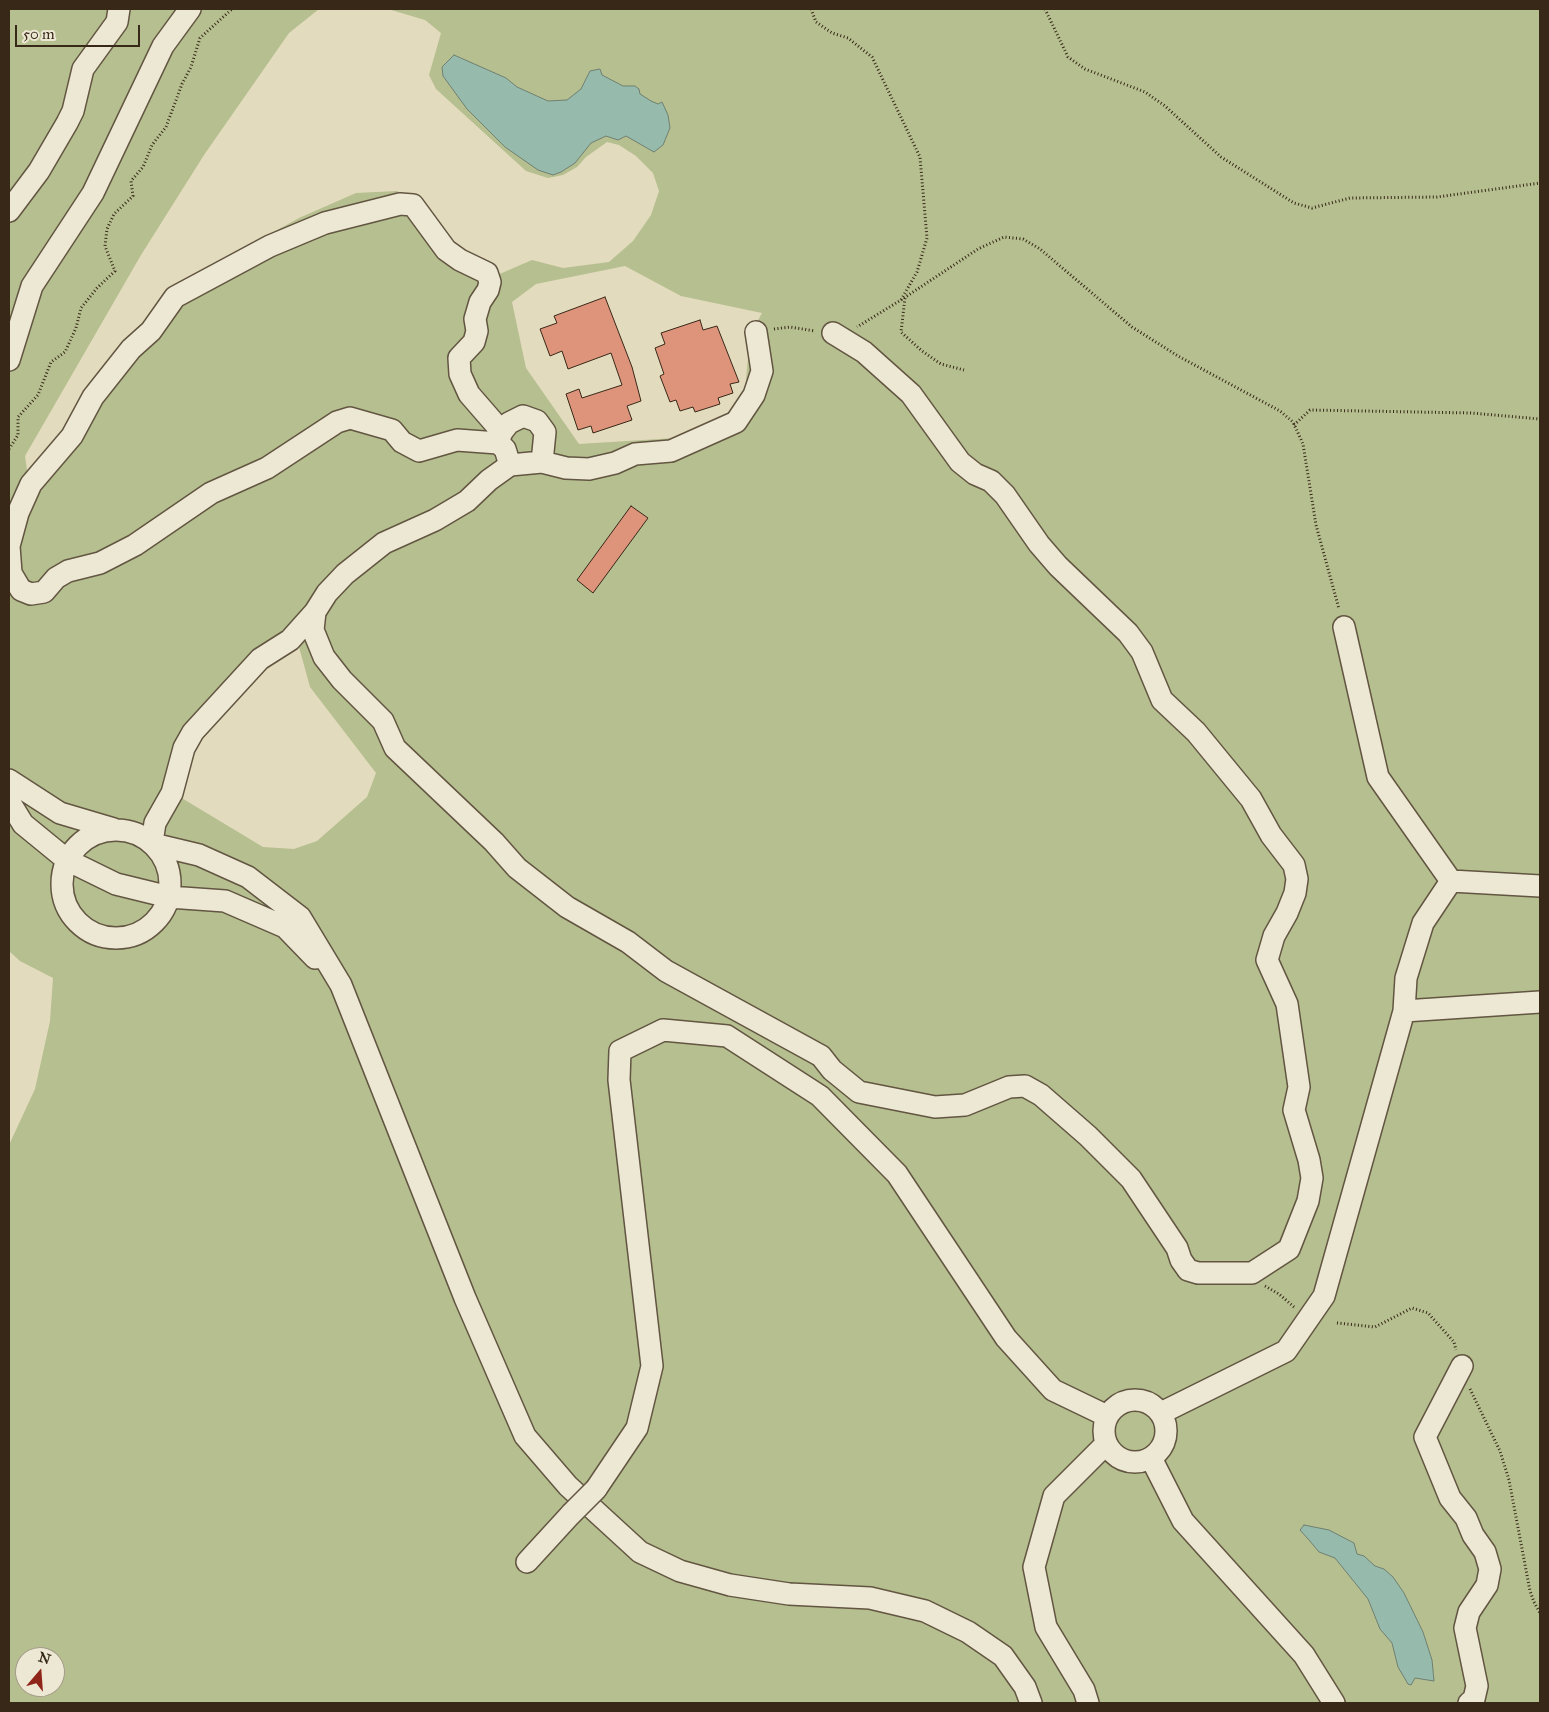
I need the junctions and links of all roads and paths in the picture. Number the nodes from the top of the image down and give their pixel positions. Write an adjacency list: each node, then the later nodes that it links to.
1 (119, 9): 7 (lane)
2 (190, 9): 11 (lane)
3 (232, 9): 16 (path)
4 (811, 9): 8 (path)
5 (1045, 9): 6 (path)
6 (1540, 183)
7 (9, 211)
8 (903, 299): 10 (path); 12 (path); 14 (path)
9 (756, 332): 10 (path); 17 (lane)
10 (833, 333): 32 (lane)
11 (9, 360)
12 (964, 370)
13 (1540, 419): 14 (path)
14 (1294, 425): 20 (path)
15 (500, 437): 15 (lane); 17 (lane); 18 (lane)
16 (9, 449)
17 (542, 462): 18 (lane)
18 (510, 465): 19 (lane)
19 (315, 612): 24 (lane); 32 (lane)
20 (1344, 627): 26 (lane)
21 (9, 780): 23 (lane)
22 (9, 801): 25 (lane)
23 (115, 829): 24 (lane); 25 (lane)
24 (152, 843): 28 (lane); 29 (lane)
25 (67, 860): 28 (lane); 28 (lane)
26 (1451, 881): 27 (lane); 31 (lane)
27 (1540, 886)
28 (169, 897): 29 (lane)
29 (341, 985): 42 (lane)
30 (1540, 1002): 31 (lane)
31 (1404, 1011): 36 (lane)
32 (1252, 1273): 33 (path)
33 (1294, 1308)
34 (1337, 1323): 35 (path)
35 (1462, 1366): 41 (path); 45 (lane)
36 (1161, 1413): 37 (lane); 39 (lane)
37 (1107, 1416): 38 (lane); 40 (lane, bridge)
38 (1106, 1444): 39 (lane); 43 (lane)
39 (1151, 1458): 44 (lane)
40 (527, 1562)
41 (1540, 1613)
42 (1031, 1703)
43 (1088, 1703)
44 (1334, 1703)
45 (1469, 1703)

